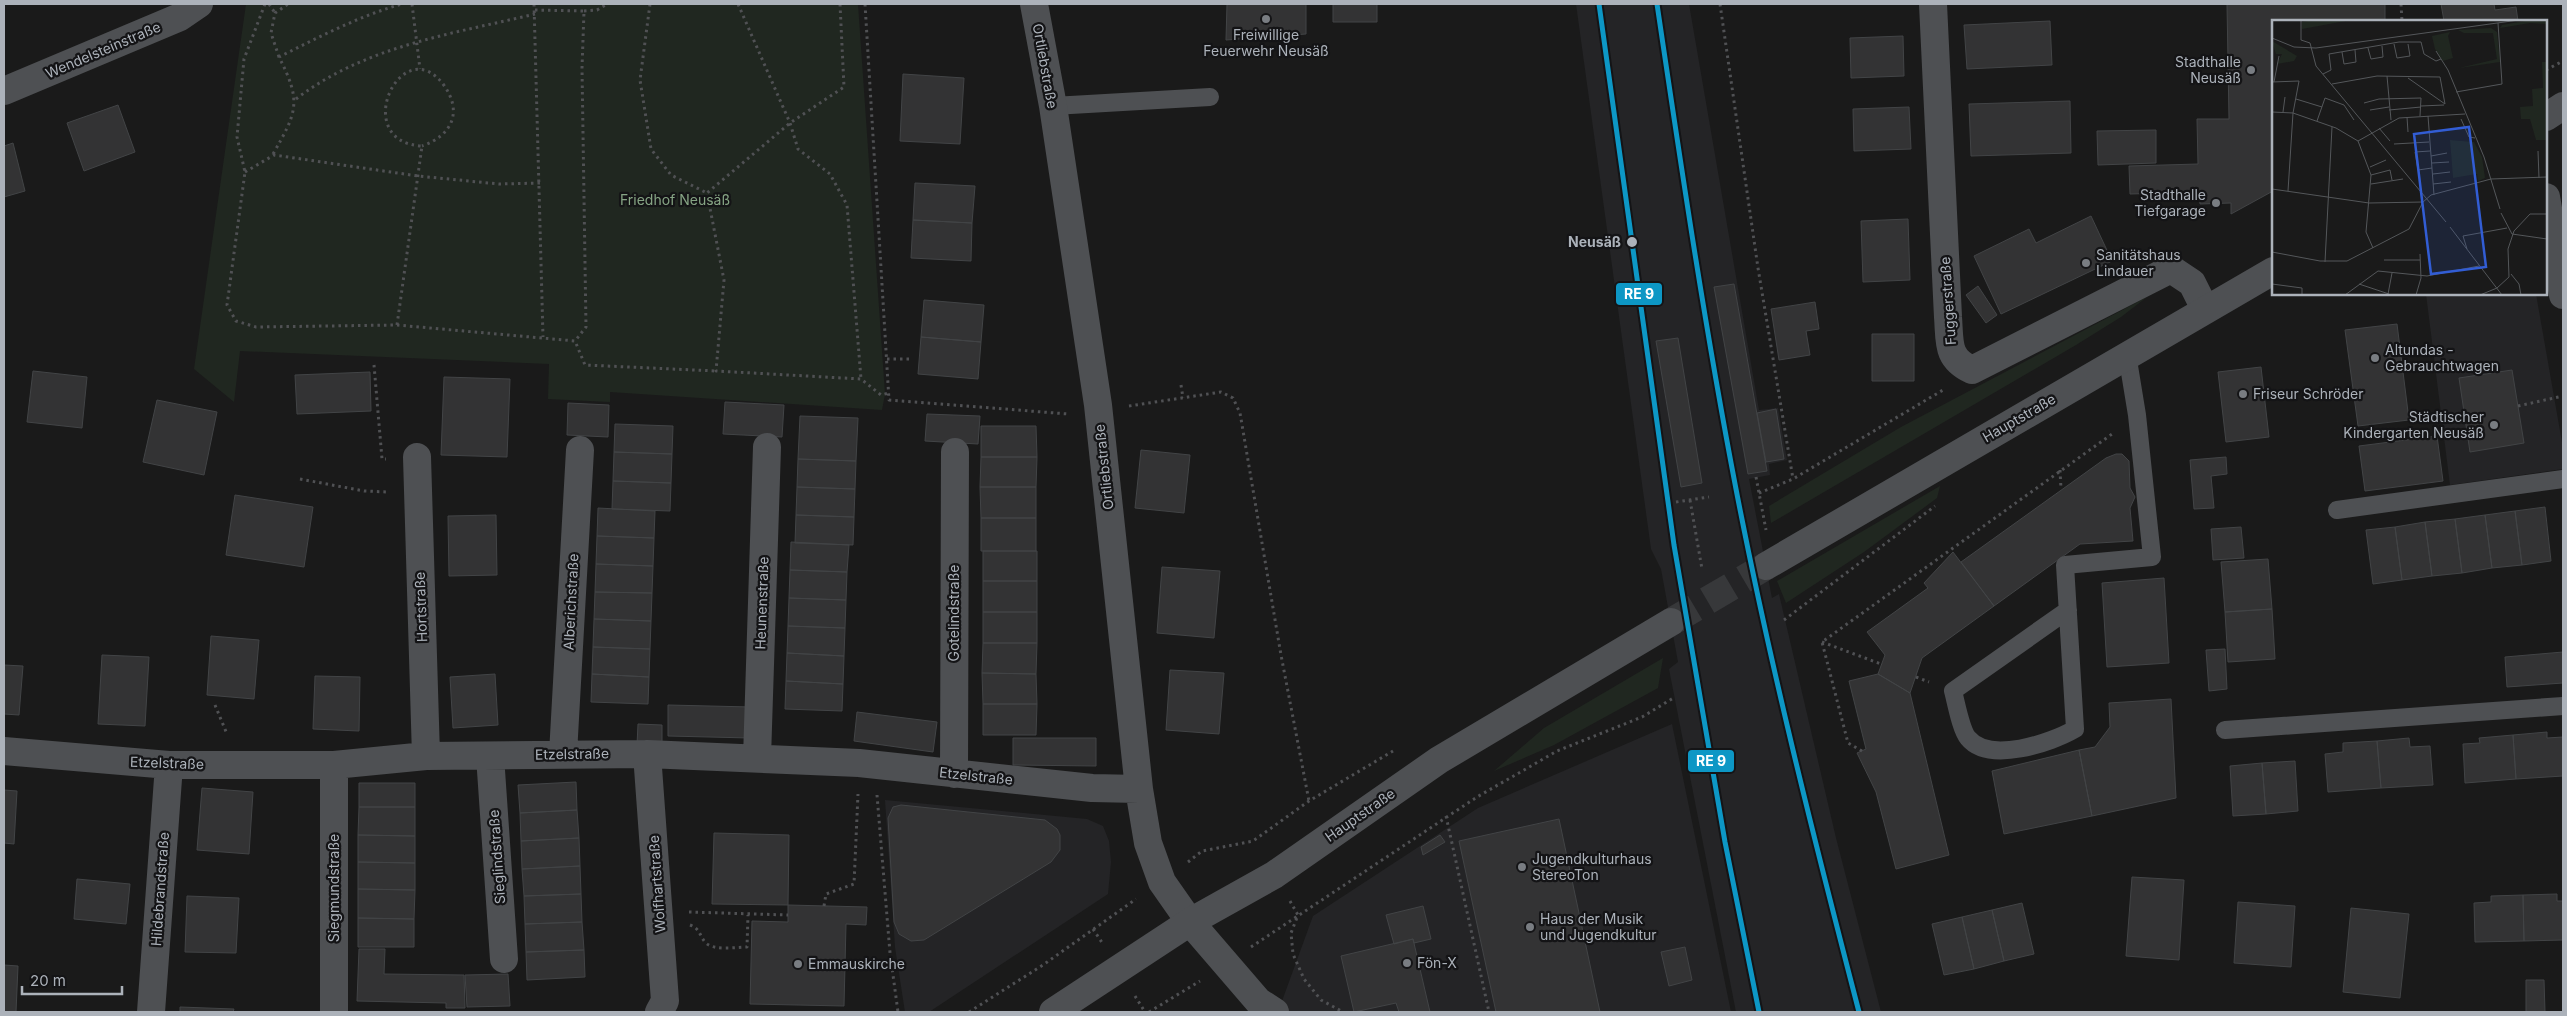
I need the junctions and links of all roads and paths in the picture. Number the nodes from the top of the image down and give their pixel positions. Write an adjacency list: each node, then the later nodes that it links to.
1 (199, 4): 26 (street, Wendelsteinstraße)
2 (265, 4): 35 (path)
3 (269, 4): 19 (path)
4 (288, 4): 19 (path)
5 (402, 4): 22 (path)
6 (412, 4): 21 (path)
7 (534, 4): 18 (path)
8 (607, 4): 17 (path)
9 (650, 4): 38 (path)
10 (738, 4): 32 (path)
11 (840, 4): 32 (path)
12 (866, 4): 47 (path)
13 (1034, 4): 29 (street, Ortliebstraße)
14 (1720, 4): 67 (path)
15 (1933, 4): 49 (street, Fuggerstraße)
16 (2401, 4): 20 (path)
17 (584, 11): 18 (path); 45 (path)
18 (535, 12): 21 (path); 37 (path)
19 (276, 13): 22 (path)
20 (2402, 20)
21 (417, 41): 24 (path); 28 (path)
22 (279, 57): 28 (path)
23 (2563, 62): 25 (path)
24 (420, 69): 33 (path); 33 (path)
25 (2547, 70)
26 (4, 91)
27 (1210, 97): 29 (lane)
28 (296, 100): 34 (path)
29 (1053, 106): 58 (street, Ortliebstraße)
30 (2563, 106): 31 (street)
31 (2547, 116)
32 (790, 124): 38 (path); 52 (path)
33 (422, 146): 36 (path)
34 (271, 157): 35 (path); 36 (path)
35 (245, 172): 43 (path)
36 (418, 176): 37 (path); 43 (path)
37 (540, 183): 44 (path)
38 (707, 193): 51 (path)
39 (2547, 203): 41 (street)
40 (2272, 272): 42 (street, Hauptstraße)
41 (2563, 295)
42 (2206, 309): 46 (street, Hauptstraße); 49 (street, Fuggerstraße)
43 (397, 325): 44 (path)
44 (543, 337): 45 (path)
45 (575, 341): 51 (path)
46 (2127, 354): 59 (lane); 77 (street, Hauptstraße)
47 (887, 359): 48 (path); 54 (path)
48 (910, 359)
49 (1960, 364): 67 (path)
50 (374, 365): 63 (path)
51 (716, 371): 52 (path)
52 (860, 379): 54 (path)
53 (1181, 385): 56 (path)
54 (888, 393): 58 (path)
55 (2563, 396): 57 (path)
56 (1183, 398): 58 (path); 98 (path)
57 (2518, 406)
58 (1098, 411): 97 (street, Ortliebstraße)
59 (2137, 415): 64 (path); 79 (lane)
60 (767, 447): 92 (street, Heunenstraße)
61 (580, 450): 88 (street, Alberichstraße)
62 (955, 452): 96 (street, Gotelindstraße)
63 (417, 457): 70 (street, Hortstraße)
64 (2060, 470): 69 (path); 81 (path)
65 (1756, 476): 71 (path)
66 (300, 479): 70 (path)
67 (1793, 479): 71 (path)
68 (2563, 479): 75 (lane)
69 (2061, 489)
70 (417, 492): 90 (street, Hortstraße)
71 (1759, 493): 76 (path)
72 (1709, 497): 73 (path)
73 (1690, 500): 74 (path); 78 (path)
74 (1676, 502)
75 (2337, 510)
76 (1765, 528)
77 (1766, 566)
78 (1702, 569)
79 (2068, 610): 79 (lane)
80 (1671, 622): 106 (street, Hauptstraße)
81 (1822, 642): 82 (path); 87 (path)
82 (1881, 664)
83 (1675, 697): 99 (path)
84 (2563, 706): 85 (lane)
85 (2225, 730)
86 (4, 751): 95 (street, Etzelstraße)
87 (1862, 751)
88 (563, 754): 89 (street, Etzelstraße); 91 (street, Etzelstraße)
89 (647, 754): 92 (street, Etzelstraße); 105 (street, Wolfhartstraße)
90 (426, 756): 91 (street, Etzelstraße); 93 (street, Etzelstraße)
91 (490, 756): 107 (street, Sieglindstraße)
92 (757, 758): 94 (street, Etzelstraße)
93 (334, 764): 95 (street, Etzelstraße); 111 (street, Siegmundstraße)
94 (867, 764): 96 (street, Etzelstraße); 101 (path); 113 (path)
95 (168, 765): 110 (street, Hildebrandstraße)
96 (954, 774): 97 (street, Etzelstraße)
97 (1139, 789): 100 (street, Ortliebstraße)
98 (1309, 802)
99 (1446, 816): 104 (path); 118 (path)
100 (1162, 882): 106 (street, Ortliebstraße); 114 (path)
101 (824, 906)
102 (748, 915): 103 (path); 105 (path); 105 (path)
103 (788, 915)
104 (1298, 915): 108 (path); 117 (path)
105 (671, 918): 112 (street, Wolfhartstraße)
106 (1190, 922): 108 (street, Ortliebstraße); 115 (street, Hauptstraße)
107 (504, 959)
108 (1226, 964): 109 (street, Ortliebstraße); 116 (path)
109 (1263, 1008)
110 (151, 1012)
111 (334, 1012)
112 (659, 1012)
113 (898, 1012)
114 (968, 1012)
115 (1053, 1012)
116 (1149, 1012)
117 (1343, 1012)
118 (1489, 1012)

